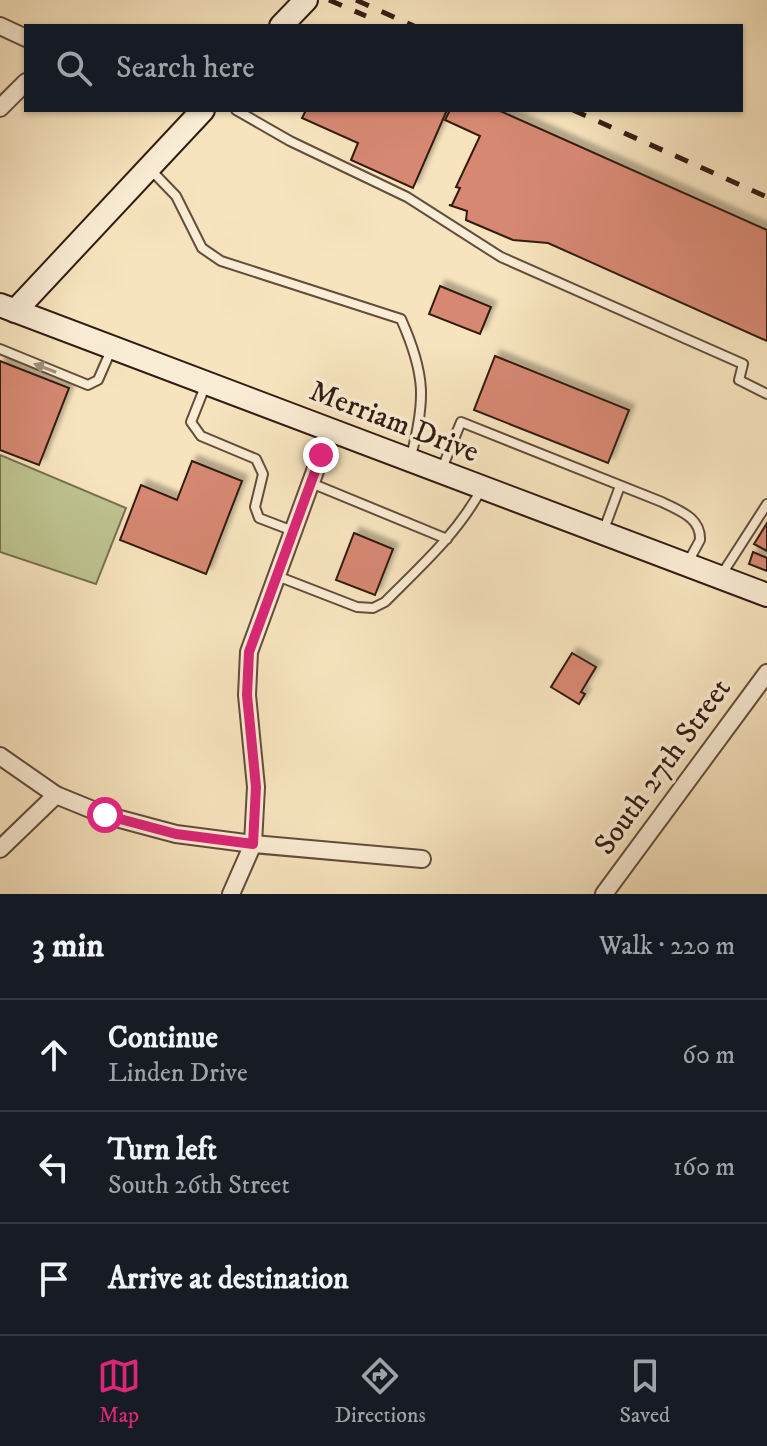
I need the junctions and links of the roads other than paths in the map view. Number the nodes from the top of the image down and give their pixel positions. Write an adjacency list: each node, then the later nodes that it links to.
1 (306, 0): 2 (main road)
2 (283, 24)
3 (0, 26): 4 (street)
4 (24, 37)
5 (24, 84): 6 (street)
6 (0, 108)
7 (201, 112): 9 (main road)
8 (239, 112): 14 (lane)
9 (148, 168): 10 (main road); 16 (lane)
10 (7, 308): 11 (main road, Merriam Drive)
11 (112, 348): 12 (lane, one-way to 12); 13 (main road, Merriam Drive)
12 (1, 351)
13 (207, 383): 15 (main road, Merriam Drive); 22 (lane)
14 (767, 394)
15 (330, 430): 16 (main road, Merriam Drive); 18 (street)
16 (410, 460): 17 (main road, Merriam Drive)
17 (441, 472): 19 (lane); 20 (main road, Merriam Drive)
18 (311, 483): 22 (street); 24 (lane)
19 (620, 486): 23 (lane); 25 (lane)
20 (482, 487): 23 (main road, Merriam Drive); 24 (lane)
21 (767, 504): 27 (lane)
22 (293, 531): 26 (street)
23 (602, 533): 25 (main road, Merriam Drive)
24 (447, 539): 26 (lane)
25 (686, 564): 27 (main road, Merriam Drive)
26 (277, 576): 32 (street)
27 (720, 577): 28 (main road, Merriam Drive)
28 (767, 595)
29 (767, 673): 36 (street, South 27th Street)
30 (0, 756): 31 (street)
31 (56, 795): 32 (street); 33 (street)
32 (253, 844): 34 (street); 35 (street)
33 (0, 849)
34 (422, 859)
35 (231, 894)
36 (604, 894)

